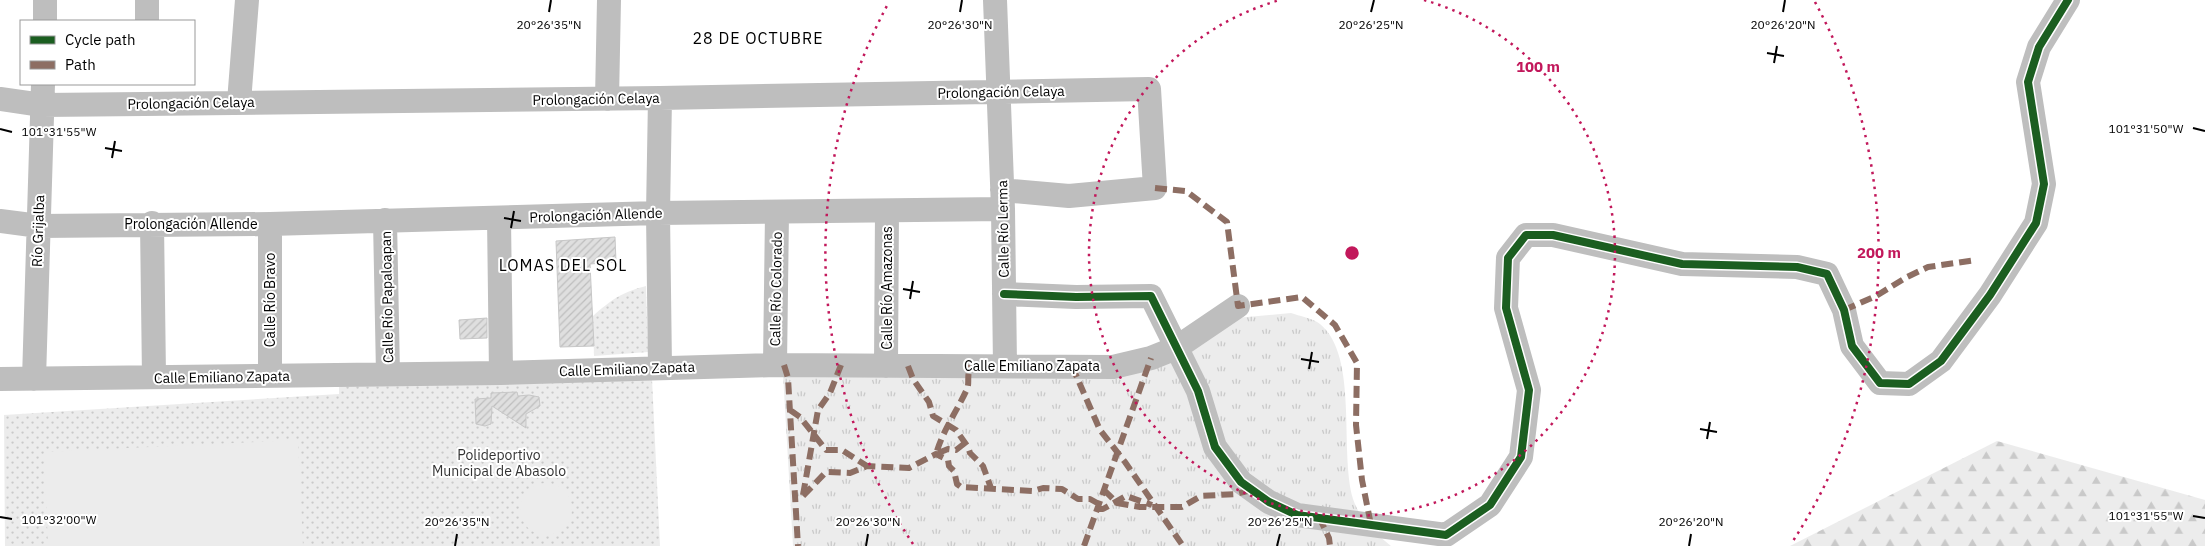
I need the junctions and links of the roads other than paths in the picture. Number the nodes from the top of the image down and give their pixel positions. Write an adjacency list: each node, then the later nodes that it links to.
1 (45, 0): 7 (street)
2 (147, 0): 8 (street)
3 (247, 0): 15 (street)
4 (608, 0): 14 (street)
5 (995, 0): 9 (street, Calle Río Lerma)
6 (2068, 0): 29 (street)
7 (45, 20)
8 (147, 20)
9 (997, 92): 12 (street, Prolongación Celaya); 16 (street, Prolongación Celaya); 17 (street, Calle Río Lerma)
10 (43, 94): 11 (street, Prolongación Celaya); 13 (street, Prolongación Celaya); 26 (street, Río Grijalba)
11 (145, 94): 15 (street, Prolongación Celaya)
12 (660, 98): 14 (street, Prolongación Celaya); 19 (street)
13 (0, 99)
14 (607, 99): 15 (street, Prolongación Celaya)
15 (239, 102)
16 (1069, 196): 17 (street, Prolongación Allende)
17 (1003, 199): 18 (street, Prolongación Allende); 27 (street, Calle Río Lerma)
18 (887, 211): 20 (street, Prolongación Allende); 31 (street, Calle Río Amazonas)
19 (658, 213): 20 (street, Prolongación Allende); 21 (street, Prolongación Allende); 33 (street)
20 (777, 213): 30 (street, Calle Río Colorado)
21 (499, 218): 22 (street, Prolongación Allende); 34 (street)
22 (385, 220): 25 (street, Prolongación Allende); 35 (street, Calle Río Papaloapan)
23 (0, 221): 26 (street, Prolongación Allende)
24 (152, 223): 25 (street, Prolongación Allende); 26 (street, Prolongación Allende); 37 (street)
25 (270, 224): 36 (street, Calle Río Bravo)
26 (39, 226): 39 (street, Río Grijalba)
27 (1004, 294): 29 (street); 32 (street, Calle Río Lerma)
28 (1238, 306): 29 (street, Calle Emiliano Zapata)
29 (1176, 348): 32 (street, Calle Emiliano Zapata)
30 (775, 365): 31 (street, Calle Emiliano Zapata); 33 (street, Calle Emiliano Zapata)
31 (886, 366): 32 (street, Calle Emiliano Zapata)
32 (1005, 366)
33 (660, 368): 34 (street, Calle Emiliano Zapata)
34 (501, 373): 35 (street, Calle Emiliano Zapata)
35 (388, 374): 36 (street, Calle Emiliano Zapata)
36 (270, 376): 37 (street, Calle Emiliano Zapata)
37 (154, 378): 39 (street, Calle Emiliano Zapata)
38 (0, 379): 39 (street, Calle Emiliano Zapata)
39 (34, 379)

